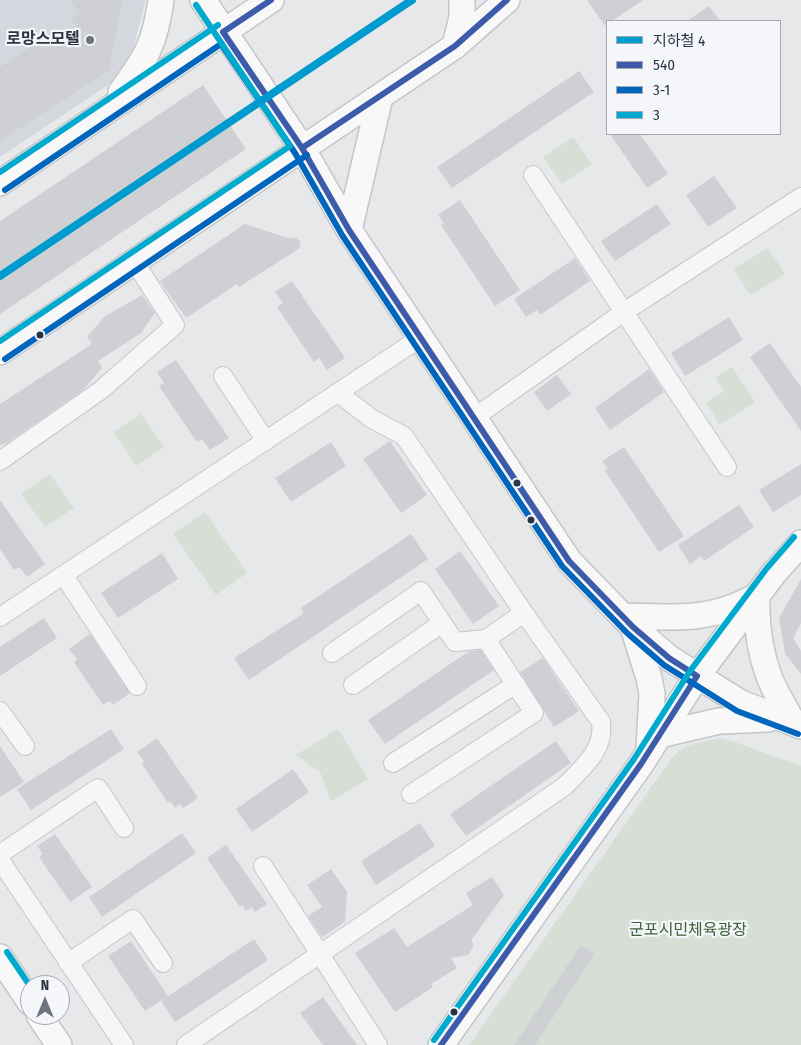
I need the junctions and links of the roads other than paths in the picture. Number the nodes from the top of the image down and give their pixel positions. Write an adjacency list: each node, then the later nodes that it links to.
1 (161, 0): 9 (street)
2 (203, 0): 6 (street)
3 (271, 0): 6 (street)
4 (462, 0): 7 (street)
5 (507, 0): 7 (street)
6 (223, 32): 9 (street); 10 (street)
7 (455, 46): 8 (street)
8 (380, 97): 10 (street); 14 (street)
9 (107, 110): 12 (street)
10 (302, 148): 14 (street); 15 (street)
11 (533, 175): 16 (street)
12 (0, 183)
13 (801, 197): 16 (street)
14 (349, 230): 17 (street)
15 (134, 261): 18 (street); 23 (street)
16 (624, 312): 21 (street); 24 (street)
17 (420, 338): 20 (street); 21 (street)
18 (0, 352)
19 (224, 376): 22 (street)
20 (338, 393): 22 (street); 28 (street)
21 (475, 417): 30 (street)
22 (266, 440): 26 (street)
23 (0, 461)
24 (727, 467)
25 (801, 542): 27 (street)
26 (64, 576): 29 (street); 37 (street)
27 (757, 596): 30 (street); 34 (street); 39 (street)
28 (524, 613): 32 (street); 48 (street)
29 (0, 617)
30 (628, 621): 34 (street); 40 (street)
31 (442, 622): 32 (street); 33 (street); 36 (street)
32 (486, 639): 35 (street)
33 (332, 653)
34 (697, 676): 39 (street); 40 (street)
35 (516, 684): 42 (street); 43 (street)
36 (353, 685)
37 (138, 686)
38 (0, 711): 41 (street)
39 (791, 723): 40 (street)
40 (654, 743): 59 (street)
41 (25, 746)
42 (393, 763)
43 (411, 794)
44 (124, 828): 45 (street)
45 (0, 854)
46 (0, 860): 50 (street)
47 (263, 866): 48 (street)
48 (320, 954): 54 (street); 58 (street)
49 (0, 957): 52 (street)
50 (68, 963): 51 (street); 56 (street)
51 (163, 963)
52 (20, 987)
53 (46, 1025): 55 (street)
54 (206, 1039): 57 (street)
55 (59, 1045)
56 (124, 1045)
57 (186, 1045)
58 (378, 1045)
59 (441, 1045)

